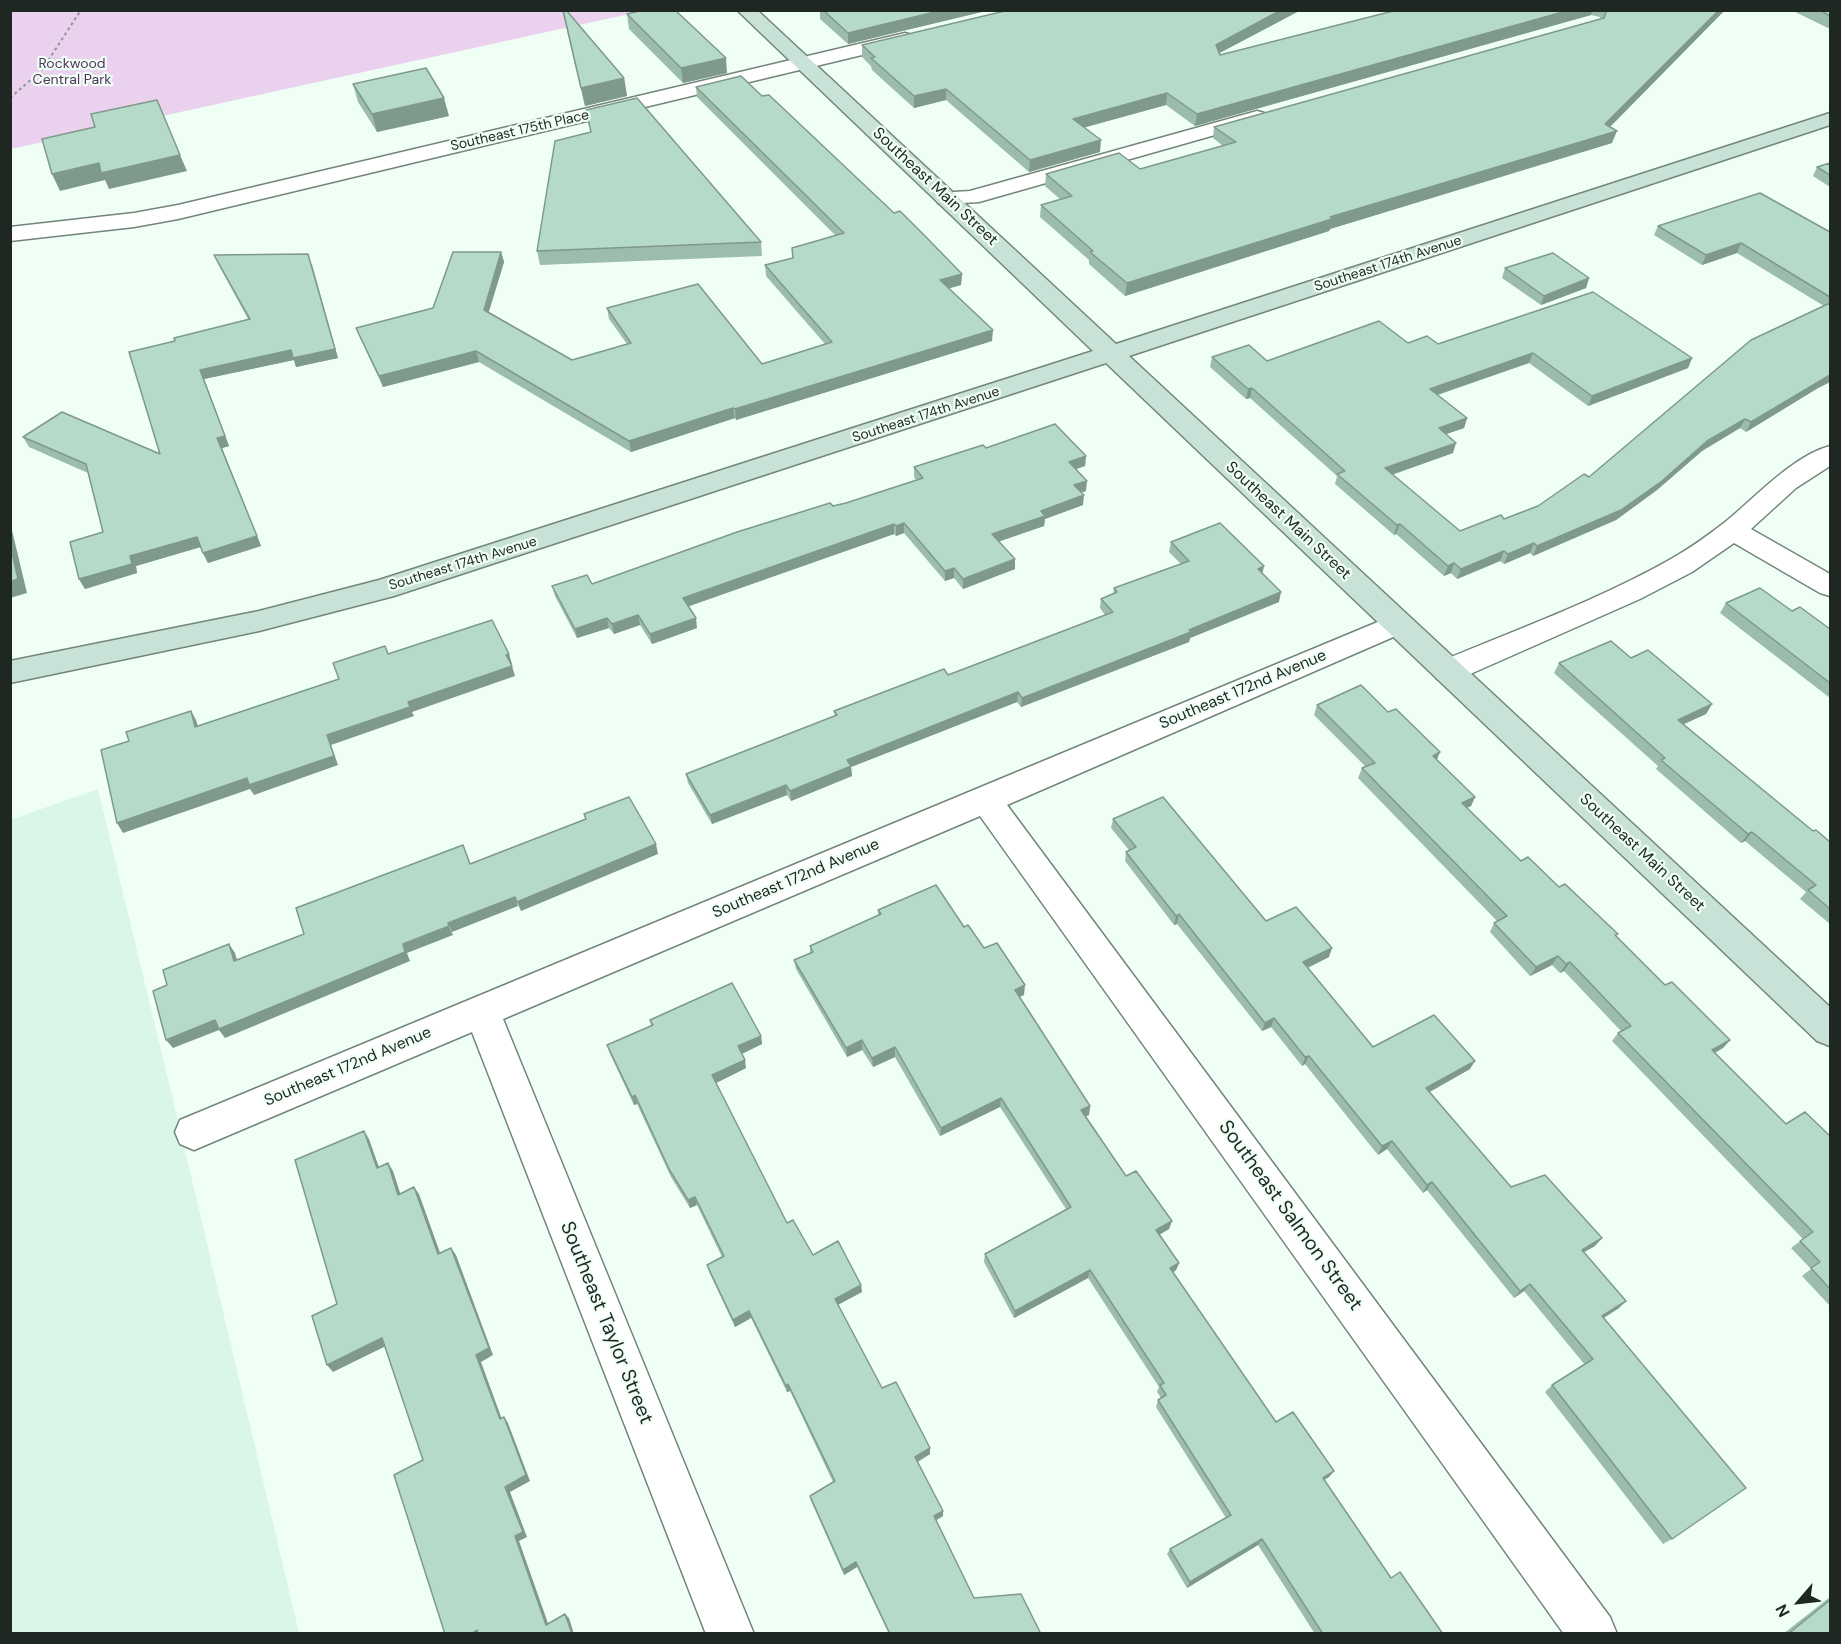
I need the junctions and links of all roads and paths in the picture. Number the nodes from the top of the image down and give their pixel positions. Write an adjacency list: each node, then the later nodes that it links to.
1 (81, 10): 5 (path)
2 (747, 10): 4 (street, Southeast Main Street)
3 (926, 34): 4 (street, Southeast 175th Place)
4 (803, 63): 8 (street, Southeast Main Street); 9 (street, Southeast 175th Place)
5 (10, 98)
6 (1277, 112): 8 (street)
7 (1830, 119): 10 (street, Southeast 174th Avenue)
8 (946, 198): 10 (street, Southeast Main Street)
9 (10, 234)
10 (1112, 354): 14 (street, Southeast Main Street); 16 (street, Southeast 174th Avenue)
11 (1830, 454): 12 (street)
12 (1733, 530): 13 (street); 15 (street)
13 (1830, 586)
14 (1397, 624): 15 (street, Southeast Main Street); 17 (street, Southeast 172nd Avenue)
15 (1448, 671): 19 (street, Southeast Main Street)
16 (10, 672)
17 (986, 800): 18 (street, Southeast 172nd Avenue); 22 (street, Southeast Salmon Street)
18 (482, 1012): 20 (street, Southeast 172nd Avenue); 21 (street, Southeast Taylor Street)
19 (1830, 1030)
20 (194, 1132)
21 (730, 1634)
22 (1593, 1634)

